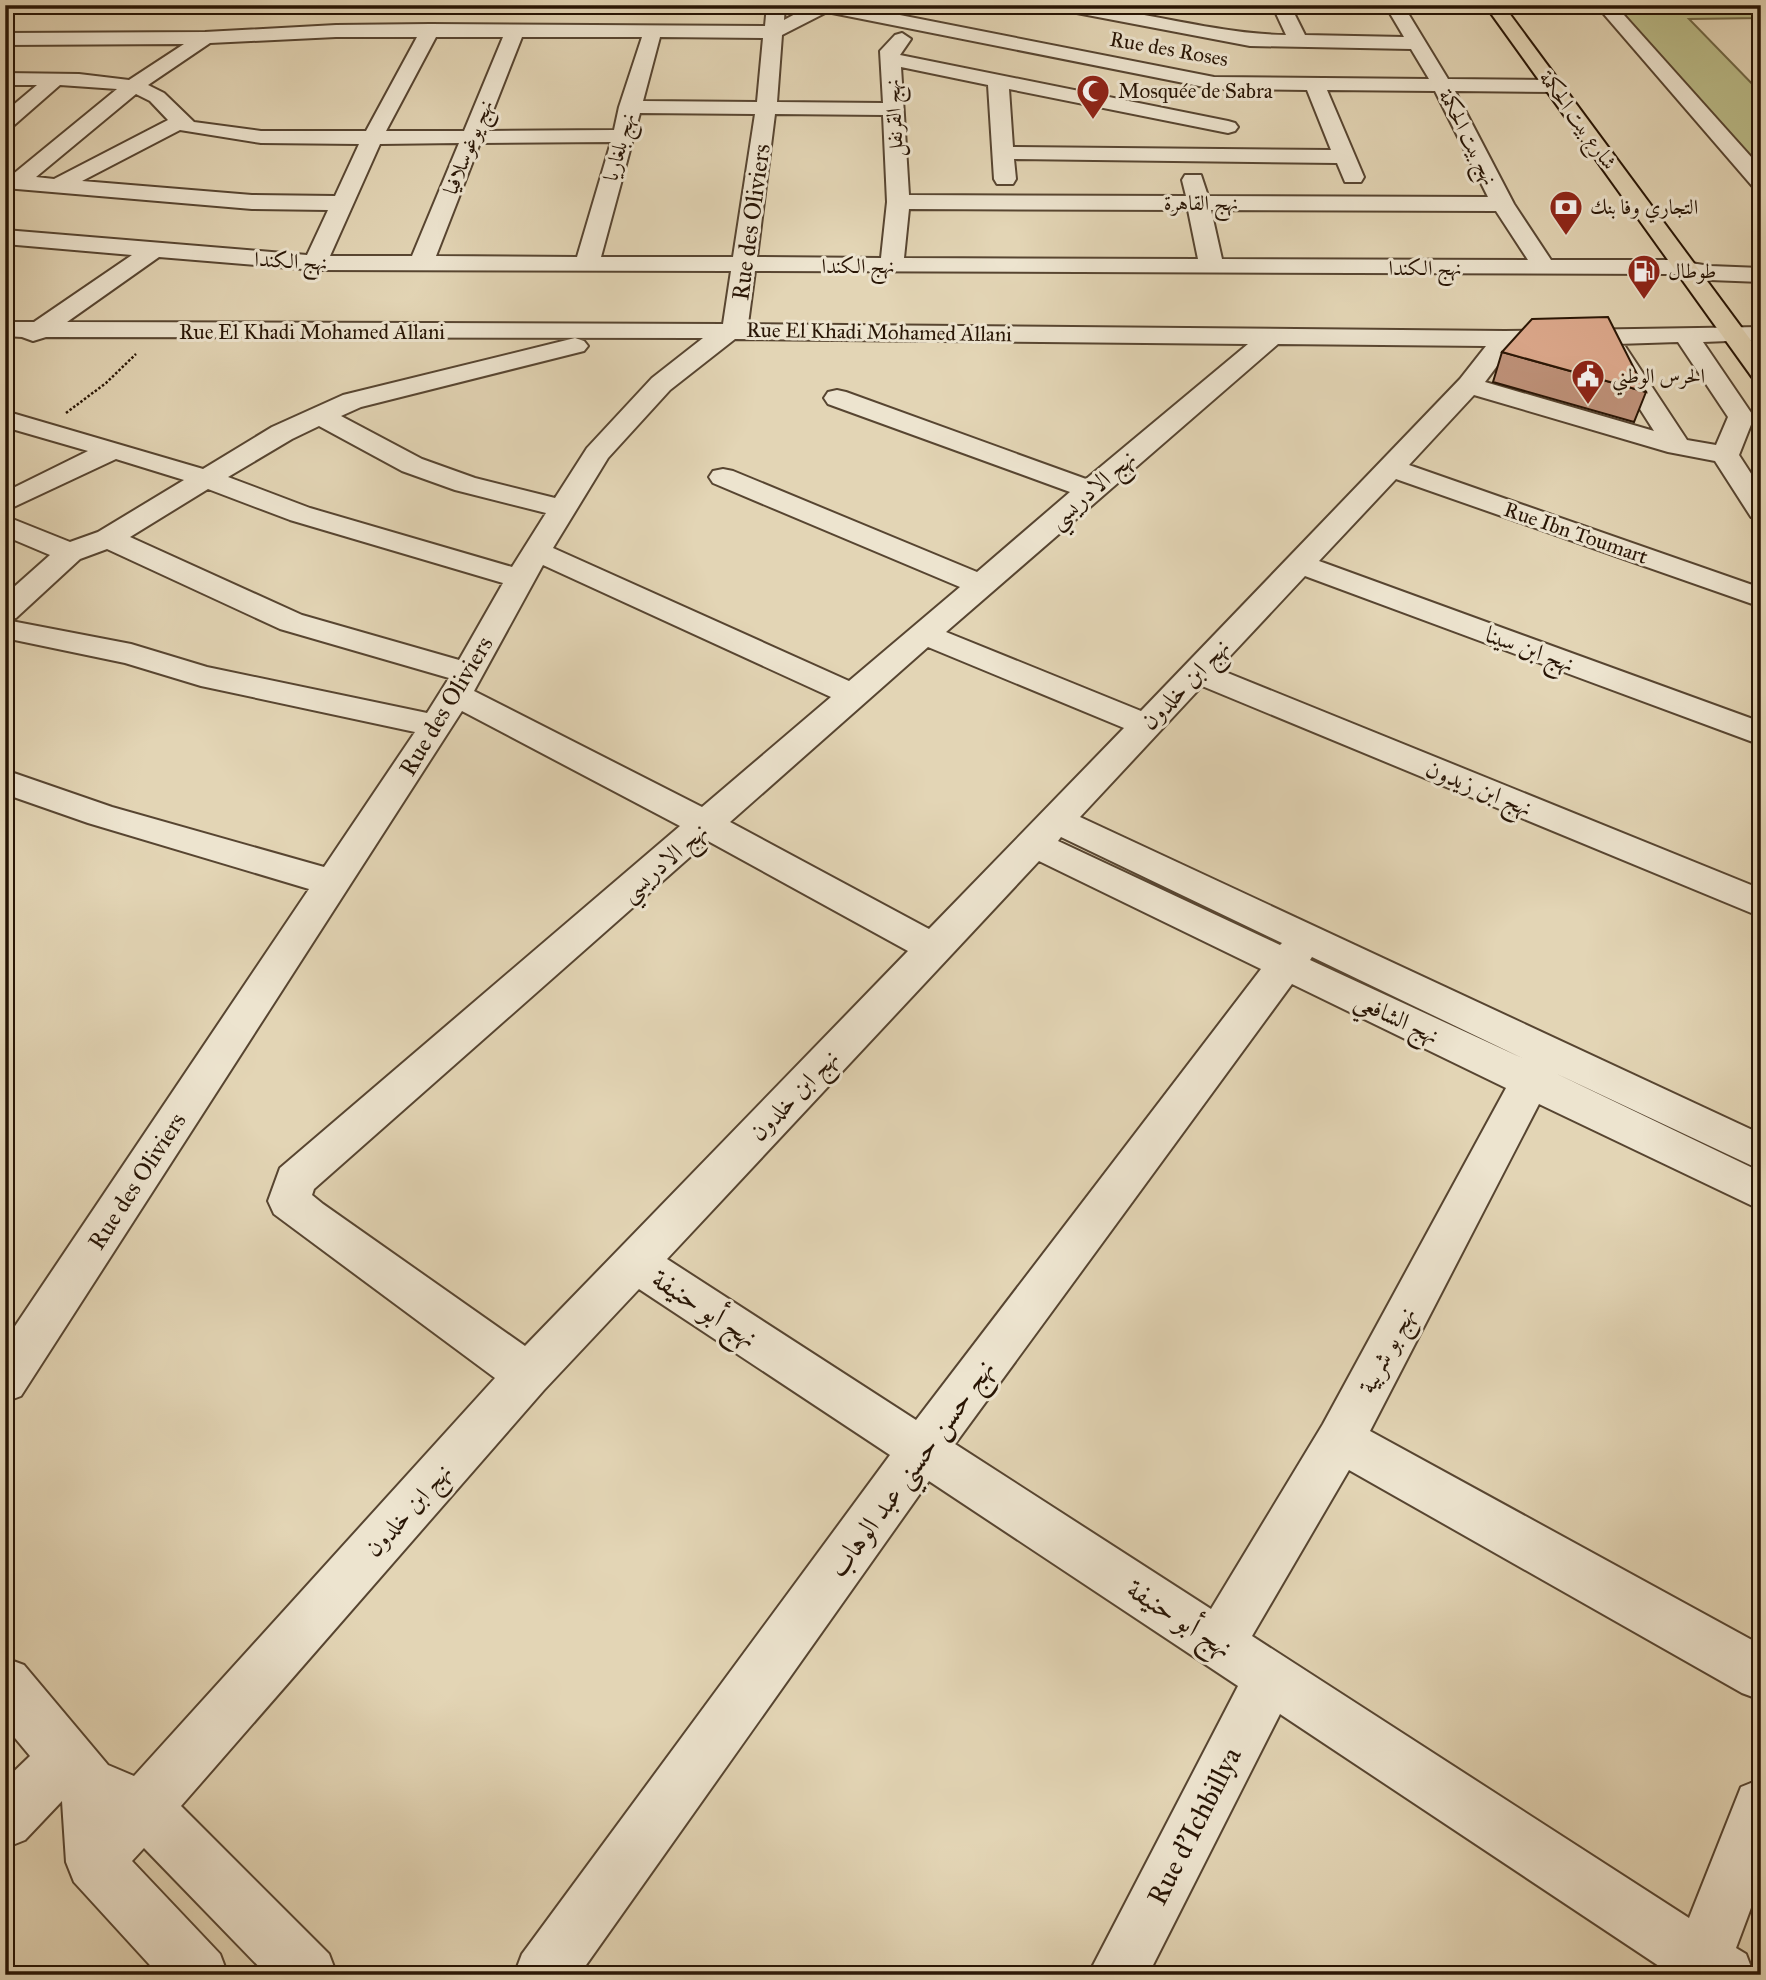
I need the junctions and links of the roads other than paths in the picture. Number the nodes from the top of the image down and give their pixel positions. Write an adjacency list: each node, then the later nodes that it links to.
1 (653, 5): 15 (street, نهج بلغاريا)
2 (1061, 5): 17 (street)
3 (1182, 5): 17 (street)
4 (1282, 5): 20 (street)
5 (1394, 5): 21 (street, نهج بيت الحكمة)
6 (1494, 5): 31 (main road, شارع بيت الحكمة)
7 (1513, 5): 64 (main road, شارع بيت الحكمة)
8 (1605, 5): 47 (street)
9 (826, 6): 12 (street); 13 (street, Rue des Roses)
10 (453, 12): 14 (street)
11 (945, 12): 13 (street, نهج القرنفل)
12 (775, 19): 15 (street); 34 (street, Rue des Oliviers)
13 (922, 25): 22 (street, Rue des Roses); 23 (street, نهج القرنفل)
14 (438, 30): 16 (street); 18 (street); 41 (street)
15 (649, 30): 16 (street); 33 (street, نهج بلغاريا)
16 (515, 31): 39 (street, نهج يوغوسلافيا)
17 (1190, 31): 20 (street)
18 (205, 38): 19 (street); 28 (street)
19 (5, 39)
20 (1297, 41): 21 (street)
21 (1416, 43): 30 (street, نهج بيت الحكمة)
22 (1078, 56): 27 (street, Rue des Roses); 32 (street)
23 (891, 59): 26 (street); 35 (street, نهج القرنفل)
24 (5, 79): 25 (street)
25 (54, 80): 28 (street); 36 (street)
26 (998, 80): 32 (street); 42 (street)
27 (1214, 83): 29 (street, Rue des Roses); 38 (street)
28 (135, 85): 37 (street); 46 (street)
29 (1315, 85): 30 (street, Rue des Roses); 45 (street)
30 (1442, 85): 31 (street, Rue des Roses); 54 (street, نهج بيت الحكمة)
31 (1553, 86): 64 (main road, شارع بيت الحكمة)
32 (1039, 88): 38 (street)
33 (629, 107): 34 (street); 40 (street, نهج بلغاريا)
34 (766, 109): 35 (street); 60 (street, Rue des Oliviers)
35 (894, 109): 49 (street, نهج القرنفل)
36 (5, 123)
37 (178, 123): 41 (street); 48 (street)
38 (1228, 127): 43 (street)
39 (474, 135): 40 (street); 41 (street); 58 (street, نهج يوغوسلافيا)
40 (622, 136): 59 (street, نهج بلغاريا)
41 (373, 137): 51 (street)
42 (1004, 153): 44 (street); 50 (street)
43 (1239, 155): 44 (street); 45 (street)
44 (1186, 156): 52 (street)
45 (1345, 157): 53 (street)
46 (11, 182): 48 (street)
47 (1761, 182)
48 (56, 186): 51 (street)
49 (898, 202): 50 (street, نهج القاهرة); 61 (street, نهج القرنفل)
50 (1006, 202): 52 (street, نهج القاهرة)
51 (344, 203): 57 (street)
52 (1198, 203): 53 (street, نهج القاهرة); 62 (street)
53 (1364, 204): 54 (street, نهج القاهرة)
54 (1503, 204): 63 (street, نهج بيت الحكمة)
55 (5, 237): 56 (street, نهج الكندا)
56 (155, 250): 57 (street, نهج الكندا); 67 (street)
57 (314, 263): 58 (street, نهج الكندا)
58 (421, 264): 59 (street, نهج الكندا)
59 (587, 264): 60 (street, نهج الكندا)
60 (744, 265): 61 (street, نهج الكندا); 68 (street, Rue des Oliviers)
61 (892, 266): 62 (street, نهج الكندا)
62 (1212, 267): 63 (street, نهج الكندا)
63 (1545, 268): 64 (street, نهج الكندا)
64 (1699, 272): 65 (street, نهج الكندا); 73 (main road, شارع بيت الحكمة)
65 (1761, 275)
66 (5, 329): 67 (street, Rue El Khadi Mohamed Allani)
67 (37, 331): 69 (street, Rue El Khadi Mohamed Allani); 75 (street)
68 (731, 331): 69 (street, Rue El Khadi Mohamed Allani); 70 (street, Rue El Khadi Mohamed Allani); 89 (street, Rue des Oliviers)
69 (624, 332): 79 (street)
70 (1274, 335): 74 (street, Rue El Khadi Mohamed Allani); 87 (street, نهج الادريسي)
71 (1686, 335): 72 (street, Rue El Khadi Mohamed Allani); 73 (street, Rue El Khadi Mohamed Allani); 83 (street)
72 (1607, 337): 74 (street, Rue El Khadi Mohamed Allani); 81 (street)
73 (1749, 337): 76 (main road, شارع بيت الحكمة)
74 (1505, 339): 77 (street, نهج ابن خلدون)
75 (5, 352)
76 (1761, 372)
77 (1469, 385): 81 (street); 84 (street, نهج ابن خلدون)
78 (837, 398): 87 (street)
79 (321, 415): 86 (street); 89 (street)
80 (5, 419): 82 (street)
81 (1678, 446): 83 (street)
82 (111, 450): 86 (street); 88 (street)
83 (1725, 455): 90 (street)
84 (1391, 468): 95 (street, نهج ابن خلدون); 98 (street, Rue Ibn Toumart)
85 (723, 477): 97 (street)
86 (204, 478): 92 (street); 96 (street)
87 (1090, 490): 97 (street, نهج الادريسي)
88 (5, 503)
89 (562, 508): 93 (street, Rue des Oliviers)
90 (1761, 511)
91 (5, 525): 94 (street)
92 (108, 538): 94 (street); 103 (street)
93 (536, 551): 96 (street, Rue des Oliviers); 104 (street)
94 (70, 553): 99 (street)
95 (1299, 564): 102 (street, نهج ابن خلدون); 107 (street, نهج ابن سينا)
96 (520, 579): 103 (street, Rue des Oliviers)
97 (981, 585): 101 (street, نهج الادريسي)
98 (1761, 598)
99 (5, 611)
100 (5, 629): 106 (street)
101 (924, 634): 104 (street, نهج الادريسي); 105 (street)
102 (1196, 672): 105 (street, نهج ابن خلدون); 112 (street, نهج ابن زيدون)
103 (462, 684): 106 (street, Rue des Oliviers); 109 (street)
104 (853, 695): 109 (street, نهج الادريسي)
105 (1146, 725): 110 (street, نهج ابن خلدون)
106 (436, 726): 111 (street, Rue des Oliviers)
107 (1761, 734)
108 (5, 781): 111 (street)
109 (707, 825): 113 (street); 120 (street, نهج الادريسي)
110 (1045, 832): 113 (street, نهج ابن خلدون); 114 (street, نهج الشافعي)
111 (333, 883): 119 (street, Rue des Oliviers)
112 (1761, 904)
113 (933, 948): 118 (street, نهج ابن خلدون)
114 (1295, 952): 115 (street, نهج الشافعي); 122 (street, نهج حسن حسني عبد الوهاب)
115 (1538, 1066): 116 (street, نهج الشافعي); 117 (street, نهج الشافعي); 121 (street, نهج بو شربية)
116 (1761, 1153)
117 (1761, 1192)
118 (635, 1262): 120 (street, نهج ابن خلدون); 122 (street, نهج أبو حنيفة)
119 (9, 1369)
120 (528, 1374): 129 (street, نهج ابن خلدون)
121 (1340, 1440): 123 (street, نهج بو شربية); 124 (street)
122 (922, 1450): 123 (street, نهج أبو حنيفة); 135 (street, نهج حسن حسني عبد الوهاب)
123 (1219, 1644): 125 (street, نهج أبو حنيفة)
124 (1761, 1674)
125 (1270, 1677): 132 (street, نهج أبو حنيفة); 136 (street, Rue d'Ichbillya)
126 (5, 1684): 127 (street)
127 (78, 1770): 129 (street); 130 (street); 131 (street)
128 (1761, 1807): 132 (street)
129 (144, 1808): 131 (street, نهج ابن خلدون); 134 (street)
130 (5, 1820)
131 (94, 1863): 133 (street)
132 (1707, 1969)
133 (199, 1975)
134 (307, 1975)
135 (543, 1975)
136 (1117, 1975)

